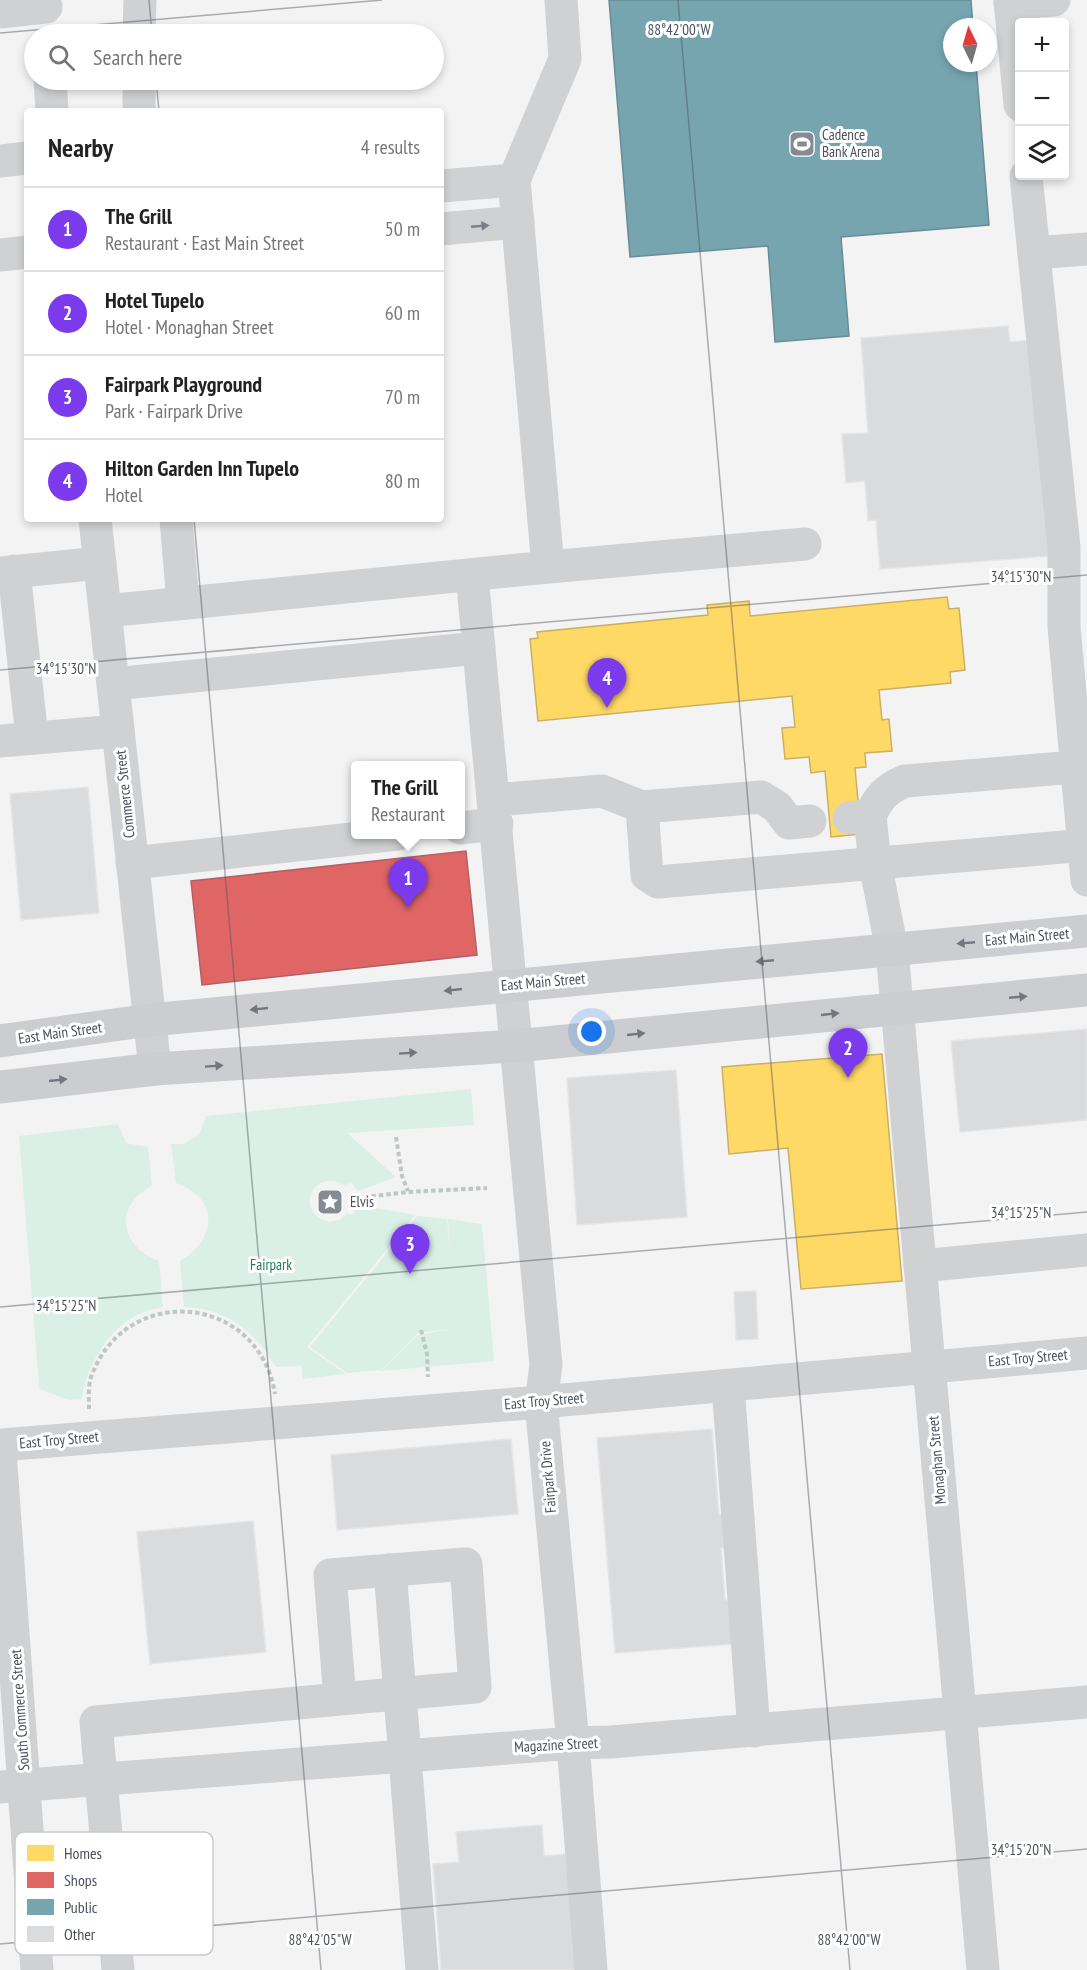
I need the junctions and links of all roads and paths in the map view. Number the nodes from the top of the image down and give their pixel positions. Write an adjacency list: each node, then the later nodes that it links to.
1 (140, 0): 7 (street)
2 (561, 0): 15 (street)
3 (1054, 0): 4 (street)
4 (1010, 2): 8 (street)
5 (0, 12): 6 (street)
6 (47, 14)
7 (140, 24)
8 (1017, 72)
9 (51, 90): 11 (street)
10 (139, 90): 12 (street)
11 (52, 108)
12 (139, 108)
13 (24, 158): 14 (street)
14 (0, 161)
15 (514, 180): 17 (street); 18 (street)
16 (1026, 180): 22 (street)
17 (444, 186)
18 (518, 222): 19 (street, one-way to 18); 28 (street)
19 (444, 229)
20 (1087, 249): 22 (street)
21 (24, 252): 23 (street)
22 (1034, 254): 33 (street)
23 (0, 255)
24 (95, 522): 27 (street, Commerce Street)
25 (176, 522): 31 (street)
26 (805, 544): 28 (street)
27 (100, 563): 29 (street); 32 (street, Commerce Street)
28 (548, 567): 30 (street)
29 (7, 572): 37 (street)
30 (472, 575): 31 (street); 34 (street, Fairpark Drive)
31 (183, 603): 32 (street)
32 (106, 611): 35 (street, Commerce Street)
33 (1076, 626): 39 (street)
34 (479, 648): 35 (street); 41 (street, Fairpark Drive)
35 (113, 684): 36 (street, Commerce Street)
36 (118, 731): 37 (street); 45 (street, Commerce Street)
37 (32, 738): 38 (street)
38 (0, 741)
39 (1075, 766): 44 (street); 46 (street, Monaghan Street)
40 (642, 807): 41 (street); 47 (street); 47 (street)
41 (495, 812): 42 (street); 51 (street, Fairpark Drive)
42 (465, 826)
43 (352, 839): 45 (street)
44 (1085, 844): 46 (street); 48 (street)
45 (132, 863): 54 (street, Commerce Street)
46 (875, 863): 47 (street); 50 (street, Monaghan Street)
47 (794, 871)
48 (1087, 880)
49 (1087, 932): 50 (main road, East Main Street, one-way to 50)
50 (892, 950): 51 (main road, East Main Street, one-way to 51); 53 (street, Monaghan Street)
51 (511, 985): 54 (main road, East Main Street, one-way to 54); 56 (street, Fairpark Drive)
52 (1087, 990): 53 (main road, one-way to 52)
53 (897, 1008): 56 (main road, one-way to 53); 64 (street, Monaghan Street)
54 (150, 1020): 55 (main road, East Main Street); 57 (street, Commerce Street)
55 (0, 1041)
56 (515, 1046): 57 (main road, one-way to 56); 71 (street, Fairpark Drive)
57 (155, 1069): 58 (main road, one-way to 57)
58 (0, 1087)
59 (396, 1137): 61 (path)
60 (487, 1188): 61 (path)
61 (408, 1192): 62 (path)
62 (349, 1199)
63 (1087, 1250): 64 (street)
64 (920, 1266): 67 (street, Monaghan Street)
65 (421, 1330): 68 (path)
66 (1087, 1353): 67 (street, East Troy Street)
67 (928, 1367): 69 (street, East Troy Street); 79 (street, Monaghan Street)
68 (428, 1377)
69 (728, 1386): 71 (street, East Troy Street); 80 (street)
70 (276, 1396): 72 (path)
71 (541, 1402): 73 (street, East Troy Street); 81 (street, Fairpark Drive)
72 (88, 1413)
73 (0, 1445)
74 (0, 1451): 84 (street, South Commerce Street)
75 (390, 1570): 76 (street); 76 (street); 77 (street)
76 (400, 1694): 77 (street); 82 (street)
77 (340, 1699): 83 (street)
78 (1087, 1702): 79 (street, Magazine Street)
79 (959, 1714): 80 (street, Magazine Street); 93 (street, Monaghan Street)
80 (754, 1731): 81 (street, Magazine Street)
81 (573, 1743): 82 (street, Magazine Street); 92 (street, Fairpark Drive)
82 (405, 1756): 83 (street, Magazine Street); 91 (street)
83 (100, 1780): 84 (street, Magazine Street); 86 (street)
84 (13, 1786): 85 (street, South Commerce Street)
85 (19, 1832)
86 (105, 1832)
87 (35, 1955): 89 (street, South Commerce Street)
88 (117, 1955): 90 (street)
89 (37, 1970)
90 (118, 1970)
91 (422, 1970)
92 (591, 1970)
93 (983, 1970)

